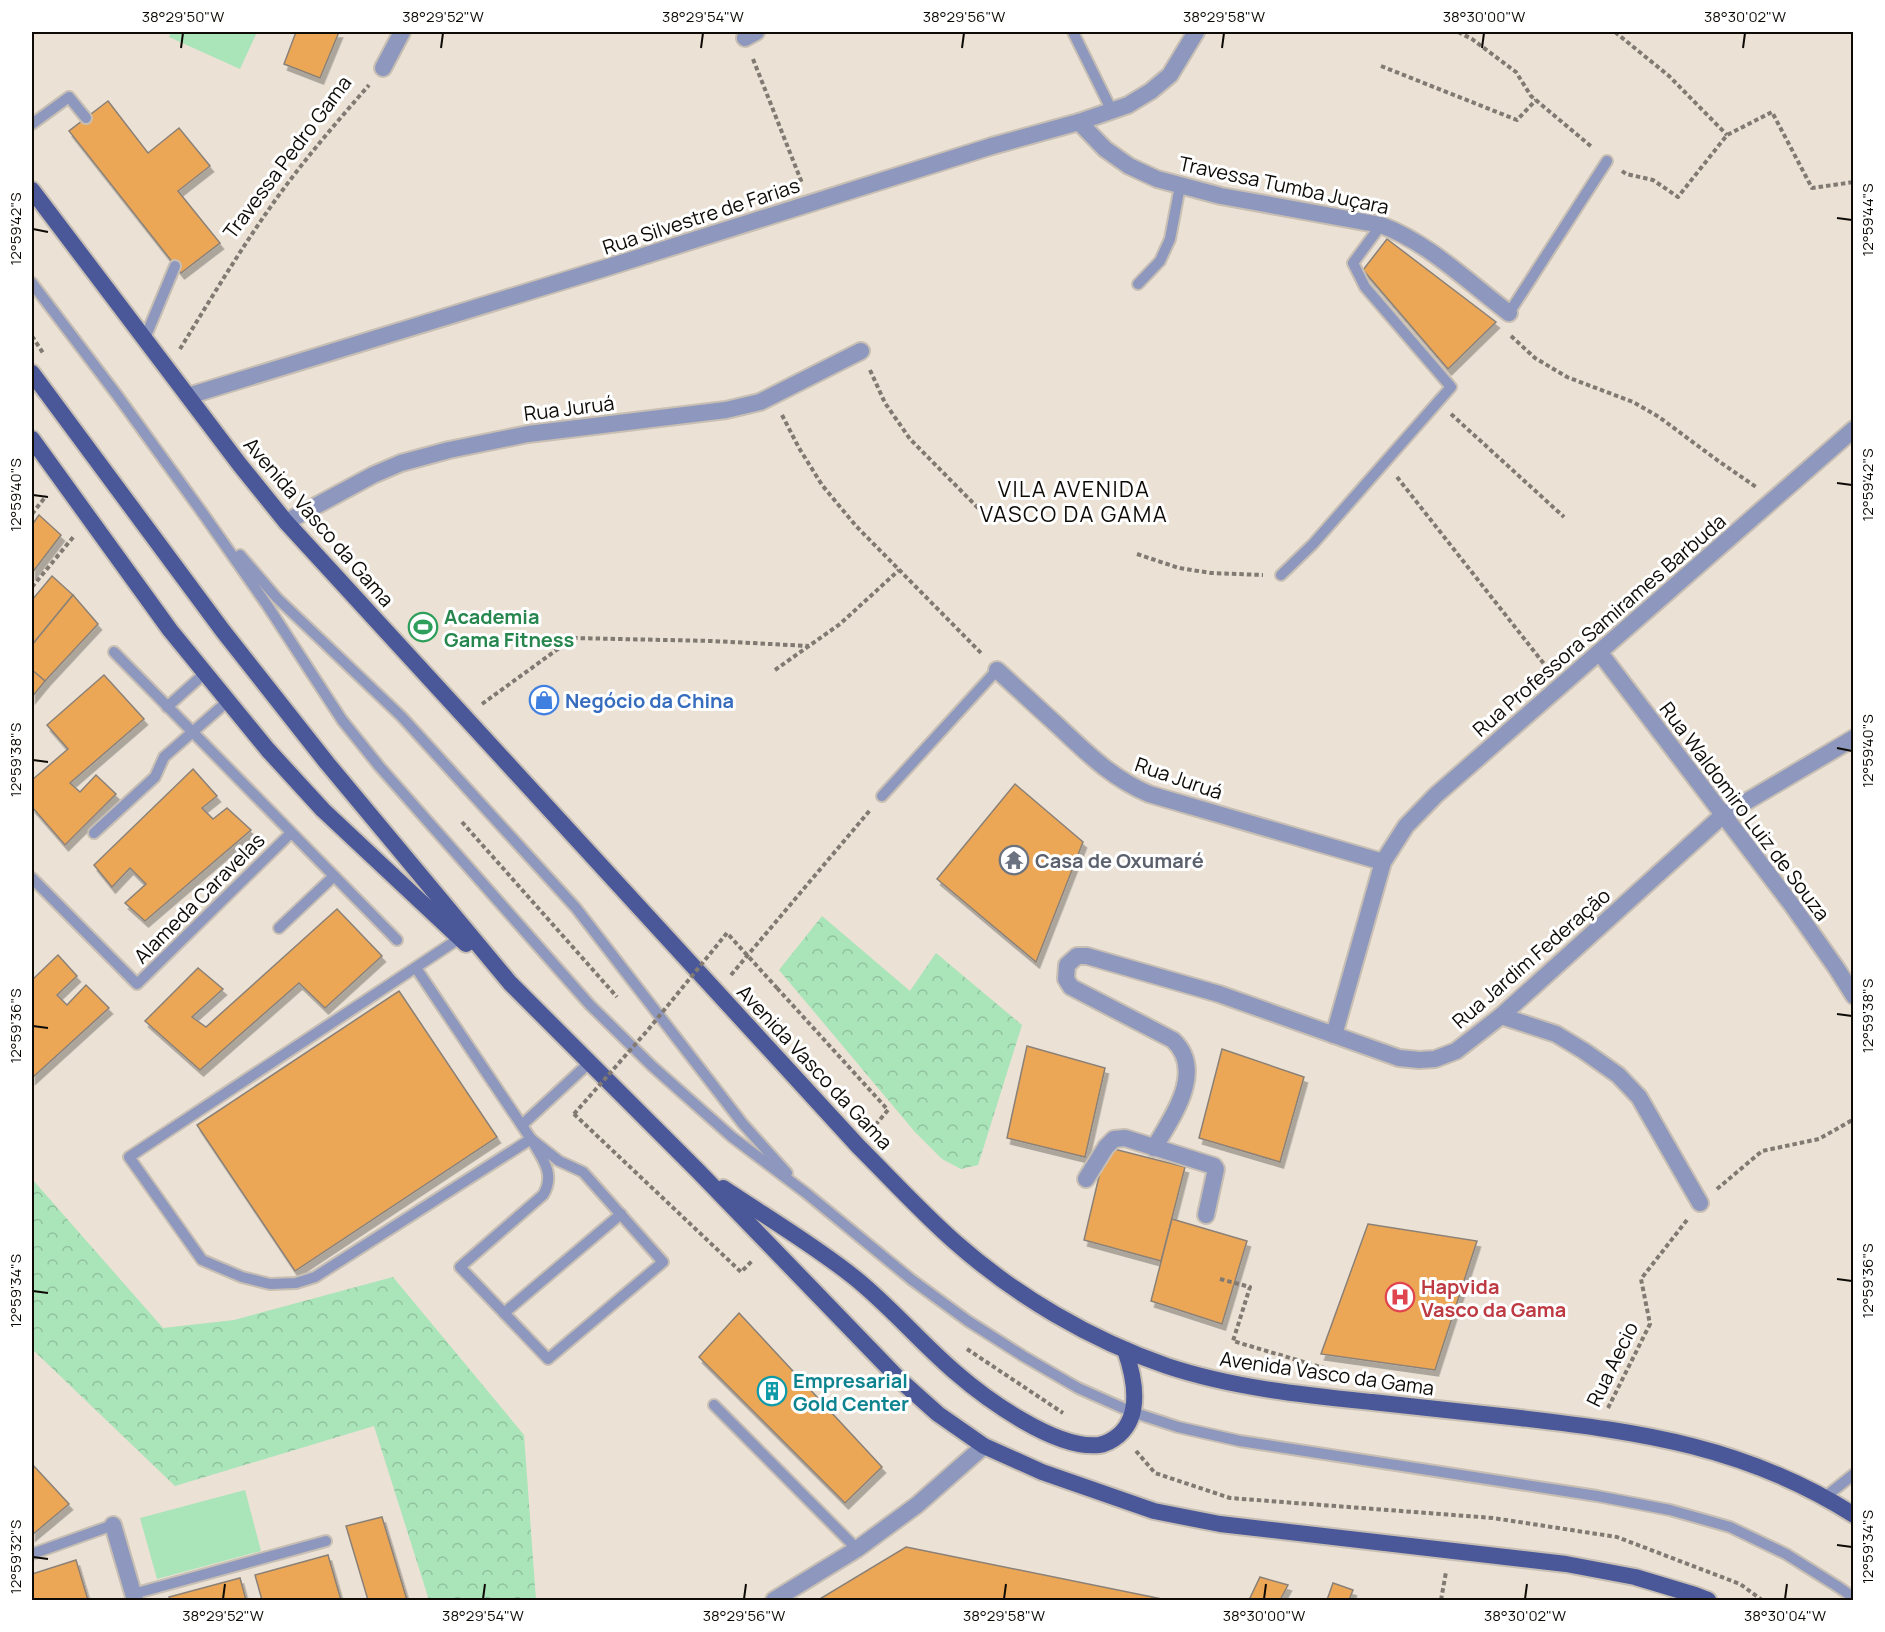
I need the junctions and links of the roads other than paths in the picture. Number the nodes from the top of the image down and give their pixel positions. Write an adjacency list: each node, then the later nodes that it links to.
1 (402, 32): 4 (street)
2 (1072, 32): 5 (lane)
3 (1196, 32): 5 (street, Rua Silvestre de Farias)
4 (382, 68)
5 (1112, 111): 7 (street, Rua Silvestre de Farias)
6 (86, 118): 8 (lane)
7 (1079, 122): 10 (street, Travessa Tumba Juçara); 20 (street, Rua Silvestre de Farias)
8 (32, 124)
9 (1607, 161): 16 (lane)
10 (1180, 186): 12 (street, Travessa Tumba Juçara); 15 (lane)
11 (32, 189): 17 (main road, Avenida Vasco da Gama)
12 (1380, 225): 16 (street, Travessa Tumba Juçara); 25 (lane)
13 (175, 266): 17 (lane)
14 (32, 283): 23 (lane)
15 (1138, 284)
16 (1509, 313)
17 (145, 338): 20 (main road, Avenida Vasco da Gama)
18 (861, 351): 24 (street, Rua Juruá)
19 (32, 373): 45 (main road)
20 (188, 396): 24 (main road, Avenida Vasco da Gama)
21 (1854, 429): 27 (street, Rua Professora Samirames Barbuda)
22 (32, 439): 29 (main road)
23 (204, 515): 55 (lane); 55 (lane)
24 (286, 522): 60 (main road, Avenida Vasco da Gama)
25 (1281, 576)
26 (114, 652): 31 (lane)
27 (1600, 653): 35 (street, Rua Waldomiro Luiz de Souza); 38 (street, Rua Professora Samirames Barbuda)
28 (997, 670): 34 (lane); 38 (street, Rua Juruá)
29 (205, 673): 30 (main road); 31 (lane)
30 (228, 701): 32 (lane); 42 (main road)
31 (167, 707): 32 (lane)
32 (192, 732): 36 (lane); 37 (lane)
33 (1854, 738): 35 (street, Rua Jardim Federação)
34 (882, 796)
35 (1722, 816): 46 (street, Rua Waldomiro Luiz de Souza); 47 (street, Rua Jardim Federação)
36 (94, 833)
37 (291, 833): 39 (lane); 40 (lane, Alameda Caravelas)
38 (1383, 862): 48 (street)
39 (334, 876): 41 (lane); 43 (lane)
40 (32, 878)
41 (279, 928)
42 (460, 938): 44 (lane); 45 (main road)
43 (397, 940)
44 (416, 968): 50 (lane); 51 (lane)
45 (510, 983): 49 (main road)
46 (1854, 996)
47 (1501, 1016): 48 (street, Rua Jardim Federação); 56 (street)
48 (1334, 1035): 52 (street, Rua Jardim Federação)
49 (589, 1063): 50 (lane); 53 (main road)
50 (522, 1125): 51 (lane)
51 (531, 1139): 57 (lane); 59 (lane)
52 (1154, 1148): 54 (street); 58 (street)
53 (699, 1172): 62 (main road); 63 (main road)
54 (1086, 1179)
55 (806, 1193): 62 (lane)
56 (1700, 1203)
57 (621, 1214): 59 (lane); 59 (lane)
58 (1206, 1215)
59 (504, 1313)
60 (1125, 1350): 62 (main road); 65 (main road, Avenida Vasco da Gama)
61 (714, 1405): 69 (lane)
62 (1132, 1412): 72 (lane)
63 (984, 1446): 69 (street); 74 (main road)
64 (1854, 1474): 65 (lane)
65 (1825, 1497): 66 (main road, Avenida Vasco da Gama)
66 (1854, 1515)
67 (113, 1525): 70 (lane); 71 (street)
68 (326, 1541): 71 (lane)
69 (857, 1549): 73 (street)
70 (32, 1554)
71 (134, 1597)
72 (1854, 1599)
73 (774, 1600)
74 (1708, 1600)

